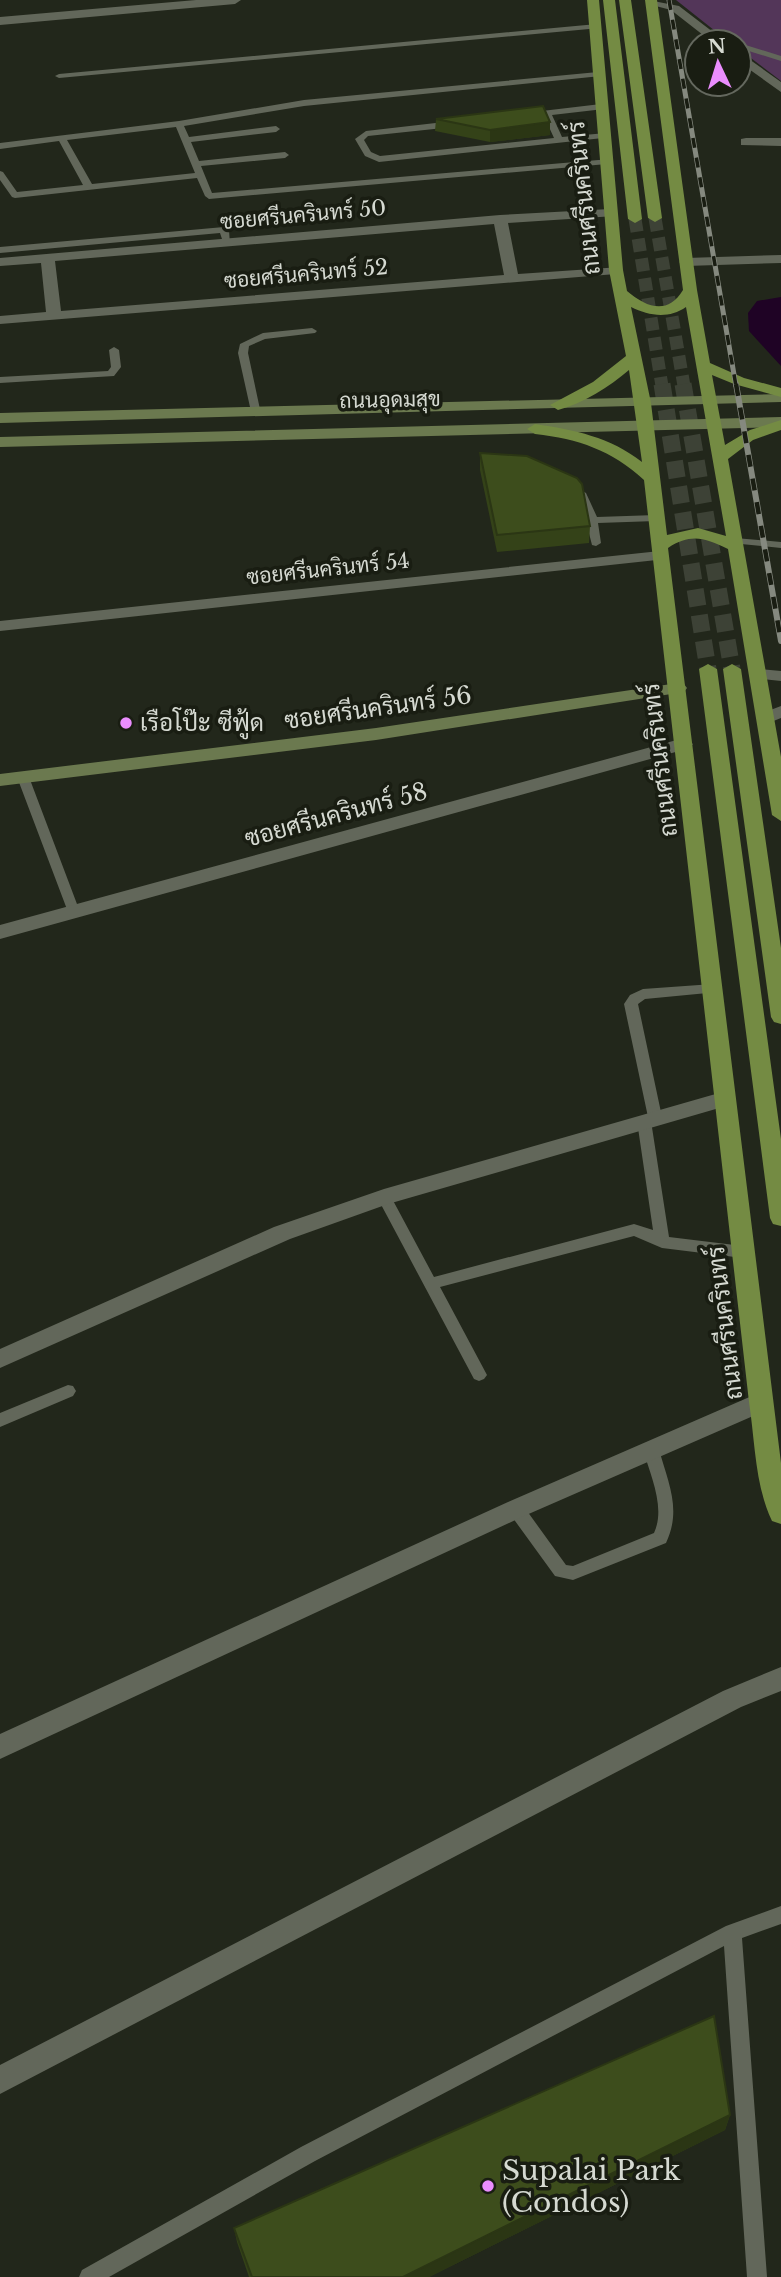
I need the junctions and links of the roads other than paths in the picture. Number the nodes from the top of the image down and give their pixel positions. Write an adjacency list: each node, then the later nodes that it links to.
1 (235, 0): 6 (street)
2 (593, 0): 7 (main road, ถนนศรีนครินทร์)
3 (609, 0): 37 (main road, ถนนศรีนครินทร์)
4 (625, 0): 35 (main road)
5 (652, 1): 8 (street); 43 (main road)
6 (0, 22)
7 (597, 26): 12 (main road, ถนนศรีนครินทร์); 13 (lane)
8 (701, 28)
9 (753, 50): 10 (lane)
10 (781, 59)
11 (753, 67): 14 (street)
12 (597, 74): 15 (main road, ถนนศรีนครินทร์); 19 (lane)
13 (59, 76)
14 (781, 88)
15 (601, 107): 16 (lane); 21 (main road, ถนนศรีนครินทร์)
16 (547, 113): 17 (lane); 24 (lane)
17 (521, 116)
18 (469, 122): 24 (lane)
19 (179, 124): 22 (lane); 23 (lane)
20 (276, 129): 23 (lane)
21 (603, 135): 24 (lane); 29 (main road, ถนนศรีนครินทร์)
22 (63, 140): 27 (lane); 33 (lane)
23 (185, 140): 30 (lane)
24 (559, 140)
25 (746, 142): 26 (street)
26 (781, 142)
27 (0, 146)
28 (285, 155): 30 (lane)
29 (607, 160): 32 (lane); 34 (main road, ถนนศรีนครินทร์)
30 (195, 164): 32 (lane)
31 (0, 174): 33 (lane)
32 (200, 175): 33 (lane)
33 (89, 187)
34 (610, 213): 36 (street, ซอยศรีนครินทร์ 50); 44 (main road, ถนนศรีนครินทร์)
35 (655, 218)
36 (499, 219): 38 (street, ซอยศรีนครินทร์ 50); 45 (street)
37 (635, 219)
38 (227, 243): 39 (lane); 40 (street, ซอยศรีนครินทร์ 50)
39 (0, 250)
40 (48, 259): 42 (street, ซอยศรีนครินทร์ 50); 48 (street)
41 (781, 259): 43 (street)
42 (0, 262)
43 (686, 262): 46 (main road)
44 (617, 270): 45 (street, ซอยศรีนครินทร์ 52); 47 (main road, ถนนศรีนครินทร์)
45 (512, 278): 48 (street, ซอยศรีนครินทร์ 52)
46 (690, 290): 47 (main road); 53 (main road)
47 (621, 293): 52 (main road, ถนนศรีนครินทร์)
48 (54, 316): 49 (street, ซอยศรีนครินทร์ 52)
49 (0, 320)
50 (312, 331): 61 (lane)
51 (114, 350): 54 (lane)
52 (634, 357): 57 (main road, ถนนศรีนครินทร์); 58 (main road)
53 (703, 365): 55 (main road); 56 (main road)
54 (0, 380)
55 (781, 395): 56 (main road, ถนนอุดมสุข)
56 (708, 400): 57 (main road, ถนนอุดมสุข); 63 (main road)
57 (643, 403): 58 (main road, ถนนอุดมสุข); 65 (main road, ถนนศรีนครินทร์)
58 (558, 405): 59 (main road, ถนนอุดมสุข)
59 (366, 411): 61 (main road, ถนนอุดมสุข); 68 (main road)
60 (781, 411): 66 (main road, ถนนอุดมสุข)
61 (256, 414): 62 (main road, ถนนอุดมสุข)
62 (0, 418)
63 (713, 424): 64 (main road, ถนนอุดมสุข); 65 (main road, ถนนอุดมสุข); 70 (main road)
64 (781, 424): 70 (main road)
65 (645, 426): 67 (main road, ถนนอุดมสุข); 72 (main road, ถนนศรีนครินทร์)
66 (0, 428)
67 (535, 429): 68 (main road, ถนนอุดมสุข); 72 (main road)
68 (366, 433): 69 (main road, ถนนอุดมสุข)
69 (0, 442)
70 (720, 458): 76 (main road)
71 (553, 477): 74 (lane)
72 (650, 477): 73 (main road, ถนนศรีนครินทร์)
73 (656, 519): 74 (lane); 78 (main road, ถนนศรีนครินทร์)
74 (592, 520): 75 (lane)
75 (596, 543)
76 (735, 544): 77 (lane); 78 (main road); 82 (main road)
77 (781, 545)
78 (660, 551): 79 (street, ซอยศรีนครินทร์ 54); 84 (main road, ถนนศรีนครินทร์)
79 (0, 626)
80 (708, 669): 97 (main road)
81 (732, 669): 93 (main road)
82 (758, 674): 83 (street); 85 (main road)
83 (781, 676)
84 (678, 688): 86 (main road, ถนนศรีนครินทร์); 87 (main road, ซอยศรีนครินทร์ 56)
85 (774, 715): 89 (main road)
86 (684, 744): 90 (street, ซอยศรีนครินทร์ 58); 92 (main road, ถนนศรีนครินทร์)
87 (23, 777): 88 (main road, ซอยศรีนครินทร์ 56); 90 (lane)
88 (0, 780)
89 (781, 815)
90 (74, 912): 91 (street, ซอยศรีนครินทร์ 58)
91 (0, 932)
92 (713, 989): 94 (main road, ถนนศรีนครินทร์); 95 (lane)
93 (781, 1017)
94 (726, 1099): 95 (street); 99 (main road, ถนนศรีนครินทร์)
95 (650, 1119): 96 (street); 98 (lane)
96 (384, 1197): 100 (lane); 101 (street)
97 (781, 1218)
98 (662, 1242): 99 (lane); 100 (lane)
99 (743, 1252): 104 (main road, ถนนศรีนครินทร์)
100 (429, 1284): 102 (lane)
101 (0, 1359)
102 (479, 1374)
103 (68, 1391): 105 (lane)
104 (761, 1402): 106 (street); 108 (main road, ถนนศรีนครินทร์)
105 (0, 1420)
106 (651, 1449): 107 (street); 107 (lane)
107 (516, 1508): 110 (street)
108 (781, 1514)
109 (781, 1679): 113 (street)
110 (0, 1747)
111 (781, 1915): 112 (lane)
112 (732, 1932): 114 (lane); 115 (lane)
113 (0, 2080)
114 (89, 2277)
115 (757, 2277)

